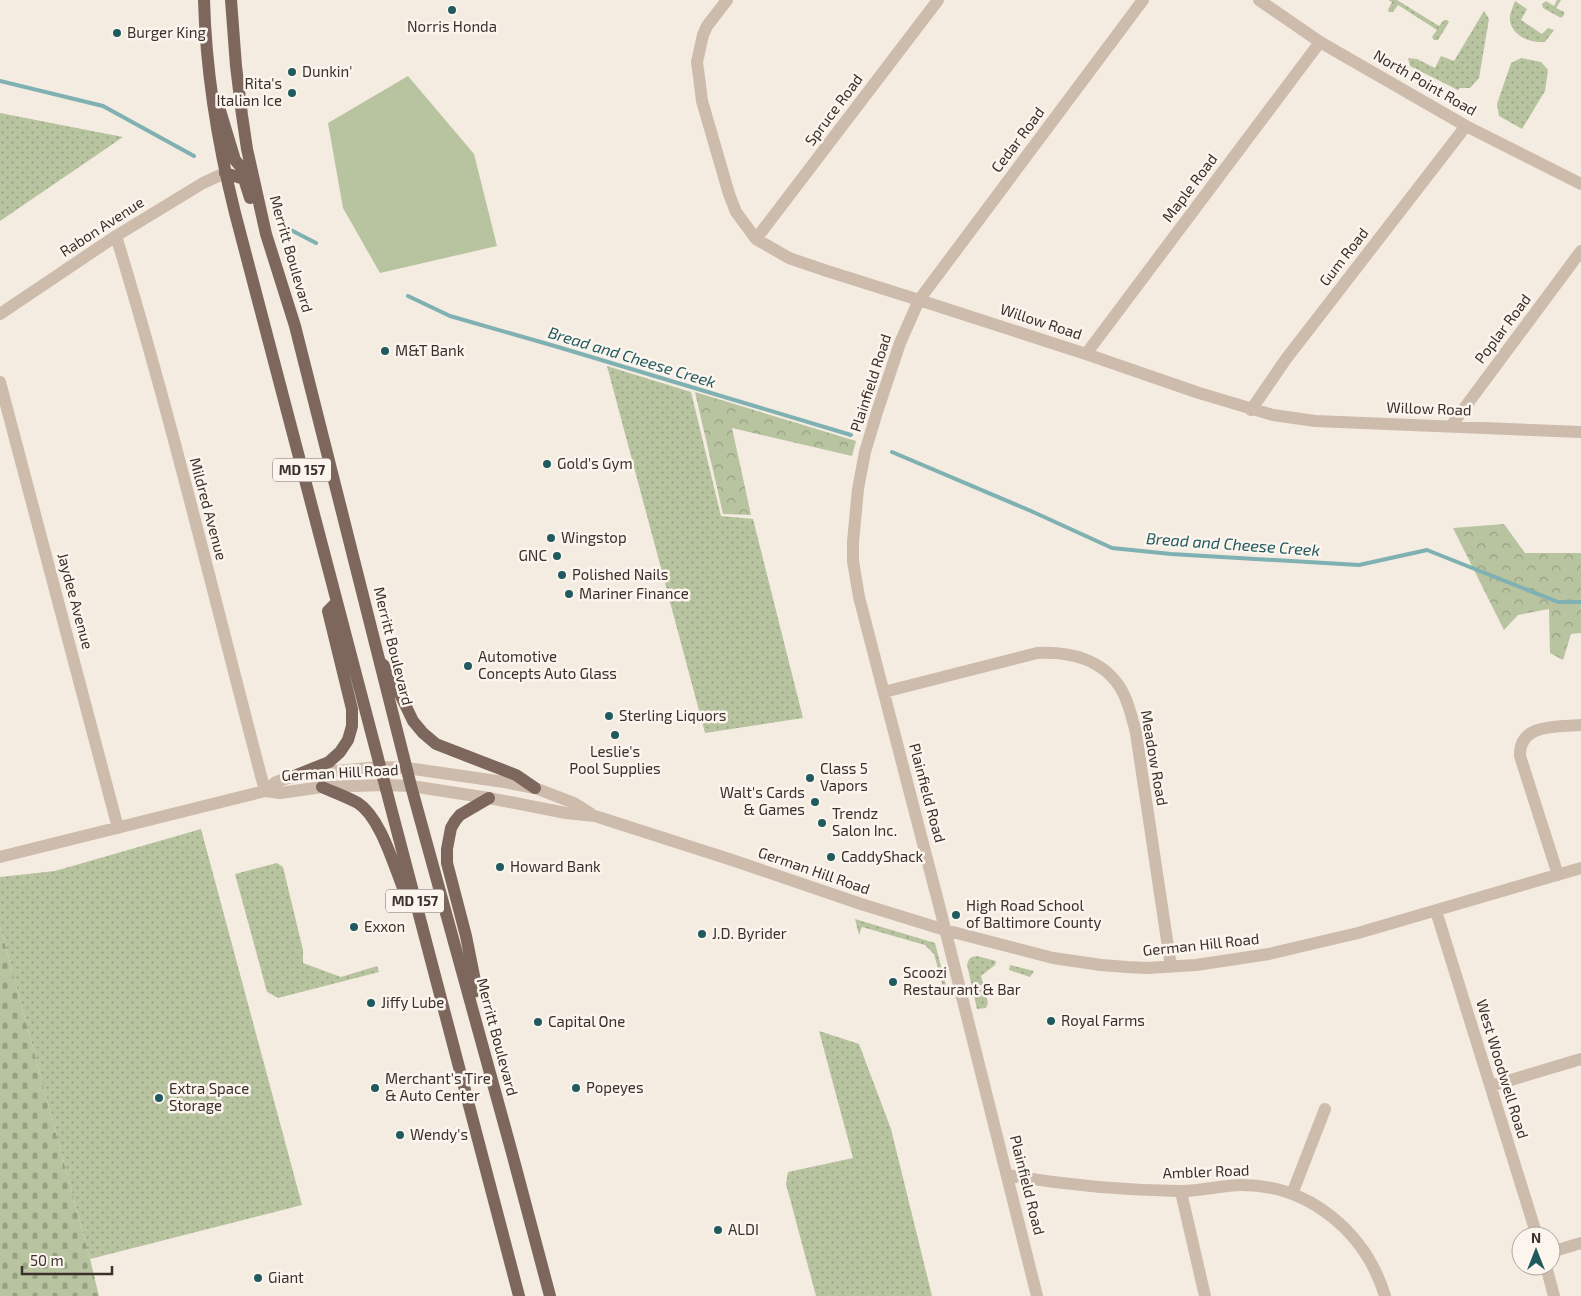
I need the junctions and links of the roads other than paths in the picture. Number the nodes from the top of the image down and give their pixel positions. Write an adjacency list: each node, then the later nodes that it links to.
1 (204, 0): 8 (main road, MD 157)
2 (231, 0): 10 (main road, Merritt Boulevard / MD 157)
3 (727, 0): 15 (street, Willow Road)
4 (938, 0): 15 (street, Spruce Road)
5 (1143, 0): 17 (street, Cedar Road)
6 (1259, 0): 7 (street, North Point Road)
7 (1320, 42): 9 (street, North Point Road); 19 (street, Maple Road)
8 (209, 84): 10 (main road); 11 (main road, MD 157)
9 (1466, 126): 12 (street, North Point Road); 21 (street, Gum Road)
10 (251, 168): 13 (main road, Merritt Boulevard / MD 157)
11 (225, 173): 13 (main road); 14 (street, Rabon Avenue); 24 (main road, MD 157)
12 (1581, 184)
13 (266, 234): 25 (main road, Merritt Boulevard / MD 157)
14 (116, 236): 18 (street, Rabon Avenue); 35 (street, Mildred Avenue)
15 (756, 239): 17 (street, Willow Road)
16 (1581, 252): 22 (street, Poplar Road)
17 (919, 300): 19 (street, Willow Road); 26 (street, Plainfield Road)
18 (0, 314)
19 (1086, 354): 21 (street, Willow Road)
20 (0, 382): 38 (street, Jaydee Avenue)
21 (1252, 410): 22 (street, Willow Road)
22 (1452, 426): 23 (street, Willow Road)
23 (1581, 432)
24 (337, 602): 28 (main road, MD 157); 30 (main road)
25 (381, 663): 29 (main road, Merritt Boulevard / MD 157); 34 (main road)
26 (884, 692): 43 (street, Plainfield Road); 45 (street, Meadow Road)
27 (1581, 725): 41 (street)
28 (380, 767): 29 (street, German Hill Road); 30 (street, German Hill Road); 31 (main road, MD 157)
29 (407, 768): 32 (main road, Merritt Boulevard / MD 157); 34 (street, German Hill Road)
30 (294, 776): 35 (street, German Hill Road)
31 (384, 785): 32 (street, German Hill Road); 33 (street, German Hill Road); 44 (main road, MD 157)
32 (411, 786): 36 (street, German Hill Road); 46 (main road, Merritt Boulevard / MD 157)
33 (322, 787): 35 (street, German Hill Road); 44 (main road)
34 (536, 788): 37 (street, German Hill Road)
35 (265, 791): 38 (street, German Hill Road)
36 (489, 798): 37 (street, German Hill Road); 46 (main road)
37 (595, 816): 43 (street, German Hill Road)
38 (118, 828): 39 (street, German Hill Road)
39 (0, 857)
40 (1581, 868): 41 (street, German Hill Road)
41 (1558, 876): 42 (street, German Hill Road)
42 (1436, 911): 45 (street, German Hill Road); 48 (street, West Woodwell Road)
43 (945, 930): 45 (street, German Hill Road); 50 (street, Plainfield Road)
44 (425, 937): 57 (main road, MD 157)
45 (1171, 966)
46 (468, 993): 58 (main road, Merritt Boulevard / MD 157)
47 (1581, 1059): 48 (street)
48 (1491, 1086): 53 (street, West Woodwell Road)
49 (1325, 1109): 52 (street)
50 (1007, 1175): 51 (street, Ambler Road); 59 (street, Plainfield Road)
51 (1181, 1192): 52 (street, Ambler Road); 60 (street)
52 (1292, 1194): 61 (street, Ambler Road)
53 (1534, 1226)
54 (1581, 1242): 55 (street)
55 (1561, 1249)
56 (1549, 1276): 62 (street)
57 (519, 1296)
58 (550, 1296)
59 (1037, 1296)
60 (1205, 1296)
61 (1385, 1296)
62 (1554, 1296)

